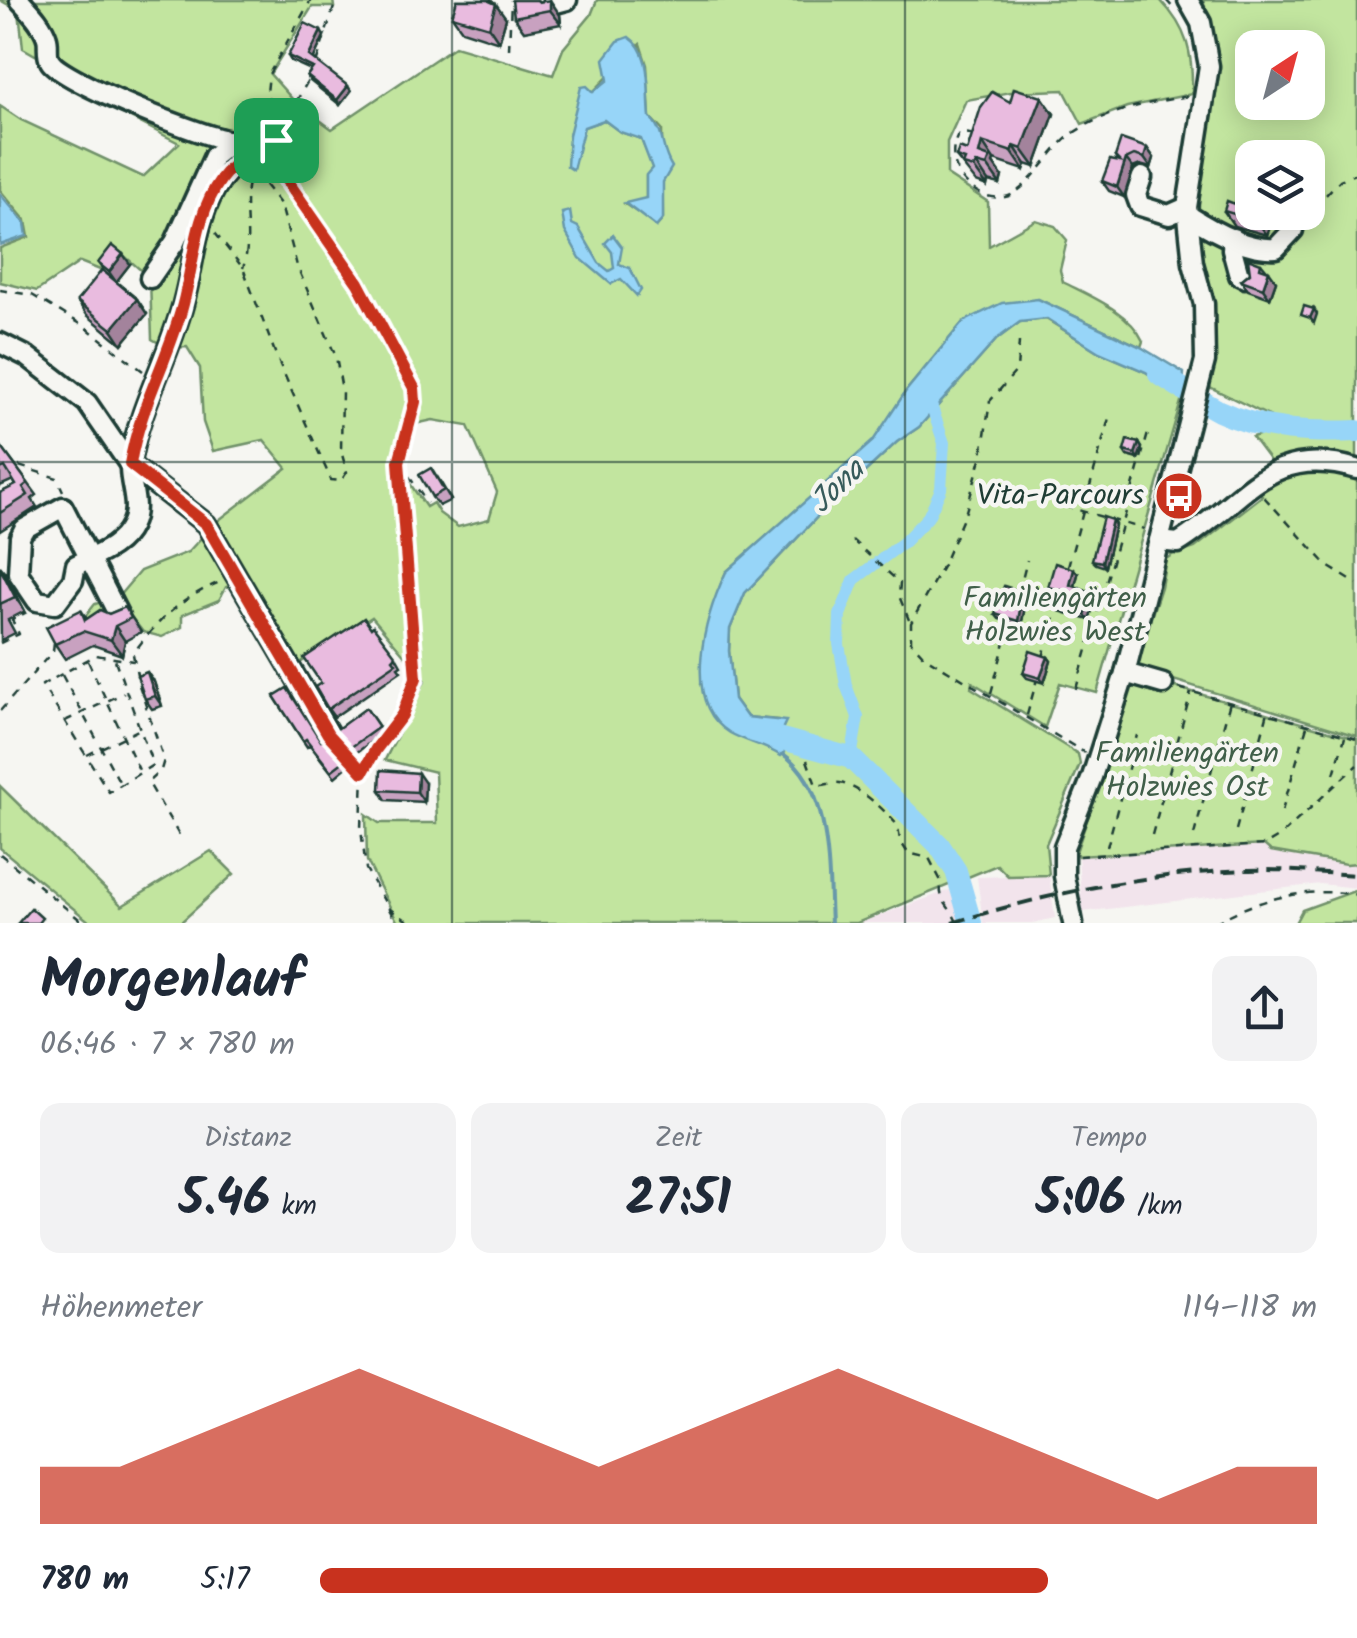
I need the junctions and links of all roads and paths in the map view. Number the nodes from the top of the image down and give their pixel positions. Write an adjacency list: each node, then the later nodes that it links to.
1 (20, 0): 12 (street)
2 (311, 0): 11 (path)
3 (333, 0): 9 (path)
4 (511, 0): 7 (path)
5 (1166, 0): 6 (path)
6 (1182, 6): 8 (street)
7 (509, 49)
8 (1206, 94): 10 (path); 16 (street)
9 (296, 102)
10 (983, 138)
11 (276, 140): 12 (street); 17 (street); 29 (path)
12 (232, 141): 21 (street)
13 (1357, 173): 15 (path)
14 (1142, 177): 16 (street)
15 (1325, 196)
16 (1188, 211): 19 (street); 39 (street)
17 (201, 224): 20 (path); 26 (street)
18 (1293, 230): 19 (street)
19 (1233, 238): 22 (street)
20 (242, 268): 20 (path)
21 (150, 278)
22 (1245, 278)
23 (0, 290): 26 (path)
24 (1019, 342): 51 (path)
25 (0, 343): 30 (street)
26 (160, 370): 30 (street)
27 (1109, 418): 37 (path)
28 (1148, 430): 38 (path)
29 (399, 462): 34 (path); 85 (path)
30 (130, 464): 41 (street); 44 (street)
31 (19, 466): 36 (path)
32 (1357, 469): 33 (street)
33 (1254, 484): 39 (street); 45 (path)
34 (427, 503)
35 (1064, 506): 37 (path)
36 (63, 507): 41 (street); 47 (street)
37 (1084, 511): 38 (path); 43 (path)
38 (1122, 523): 39 (path); 62 (path)
39 (1155, 536): 58 (street)
40 (854, 541): 51 (path)
41 (90, 558): 47 (street); 49 (street)
42 (1027, 560): 46 (path)
43 (1068, 567)
44 (236, 576): 57 (path); 75 (street)
45 (1357, 584)
46 (1016, 599)
47 (37, 601): 53 (path)
48 (1058, 604): 56 (path)
49 (119, 616)
50 (1011, 618): 65 (path)
51 (911, 623): 65 (path)
52 (54, 640): 68 (path)
53 (0, 643)
54 (88, 660): 55 (path); 59 (path); 66 (path)
55 (115, 660): 57 (path); 64 (path)
56 (1042, 660)
57 (132, 662): 92 (path)
58 (1125, 673): 61 (street); 83 (street)
59 (61, 674): 70 (path); 72 (path)
60 (1036, 679): 71 (path)
61 (1164, 684): 63 (path)
62 (1076, 690)
63 (1191, 691): 67 (path); 91 (path)
64 (125, 692): 66 (path); 74 (path)
65 (990, 694): 71 (path)
66 (107, 701): 70 (path); 78 (path)
67 (1230, 702): 69 (path); 93 (path)
68 (1, 707)
69 (1268, 712): 73 (path); 90 (path)
70 (82, 713): 72 (path); 80 (path)
71 (1026, 716): 83 (path)
72 (64, 722): 81 (path)
73 (1307, 725): 77 (path); 89 (path)
74 (139, 729): 78 (path); 86 (path)
75 (328, 734): 85 (path)
76 (1137, 735): 94 (path)
77 (1345, 736): 79 (path); 87 (path)
78 (124, 737): 80 (path); 86 (path)
79 (1357, 739)
80 (101, 748): 81 (path); 88 (path)
81 (86, 755): 88 (path)
82 (807, 760): 102 (path)
83 (1097, 760): 103 (street)
84 (1357, 765): 96 (path)
85 (363, 772): 98 (path)
86 (141, 773): 88 (path)
87 (1334, 774)
88 (122, 785)
89 (1282, 811)
90 (1236, 830)
91 (1152, 835)
92 (179, 836)
93 (1194, 836)
94 (1106, 847)
95 (0, 854): 99 (path)
96 (1078, 856)
97 (1357, 896): 104 (path)
98 (387, 907): 100 (path); 101 (path)
99 (84, 923)
100 (396, 923)
101 (411, 923)
102 (957, 923)
103 (1073, 923)
104 (1214, 923)

